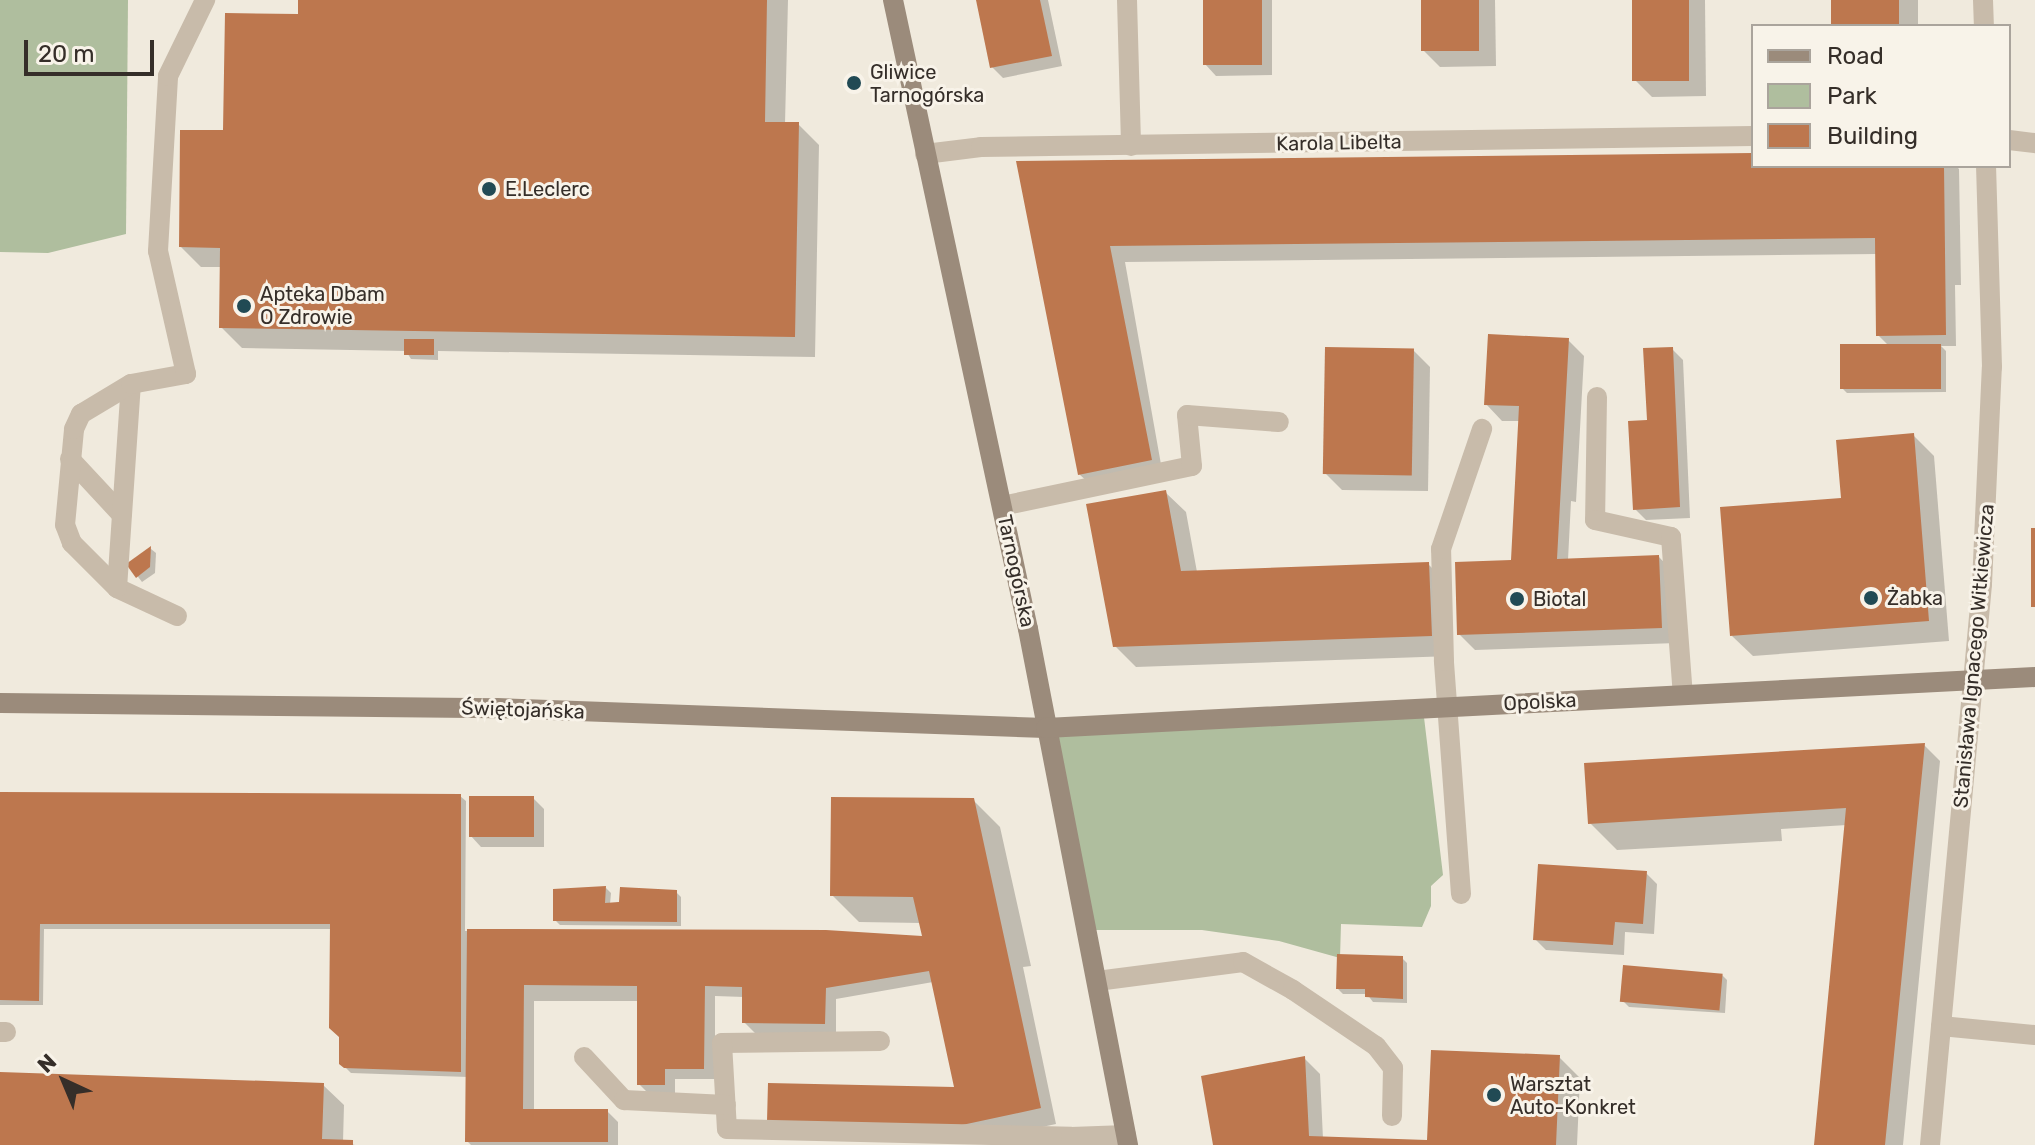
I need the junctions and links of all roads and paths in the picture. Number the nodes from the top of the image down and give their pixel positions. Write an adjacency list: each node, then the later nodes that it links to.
1 (205, 0): 12 (street)
2 (893, 0): 10 (street, Tarnogórska)
3 (1127, 0): 9 (street)
4 (1983, 0): 5 (street)
5 (1984, 24)
6 (1751, 136): 9 (street, Karola Libelta)
7 (2011, 140): 8 (street)
8 (2035, 143)
9 (1131, 146): 10 (street, Karola Libelta)
10 (925, 154): 17 (street, Tarnogórska)
11 (1986, 168): 22 (street, Stanisława Ignacego Witkiewicza)
12 (131, 384): 16 (street); 18 (street)
13 (1597, 397): 23 (street)
14 (1279, 422): 17 (street)
15 (1482, 429): 25 (street)
16 (70, 459): 18 (street); 19 (street)
17 (1002, 506): 26 (street, Tarnogórska)
18 (122, 515): 19 (street)
19 (117, 588): 20 (street)
20 (177, 616)
21 (2035, 677): 22 (street, Opolska)
22 (1973, 681): 23 (street, Opolska); 29 (street, Stanisława Ignacego Witkiewicza)
23 (1683, 695): 25 (street, Opolska)
24 (0, 703): 26 (street, Świętojańska)
25 (1447, 707): 26 (street, Opolska); 27 (street)
26 (1046, 728): 28 (street, Tarnogórska)
27 (1461, 894)
28 (1097, 981): 34 (street); 35 (street, Tarnogórska)
29 (1941, 1026): 30 (street); 36 (street, Stanisława Ignacego Witkiewicza)
30 (2035, 1035)
31 (880, 1041): 33 (street)
32 (584, 1057): 33 (street)
33 (726, 1105): 35 (street)
34 (1392, 1116)
35 (1127, 1140)
36 (1930, 1145)

